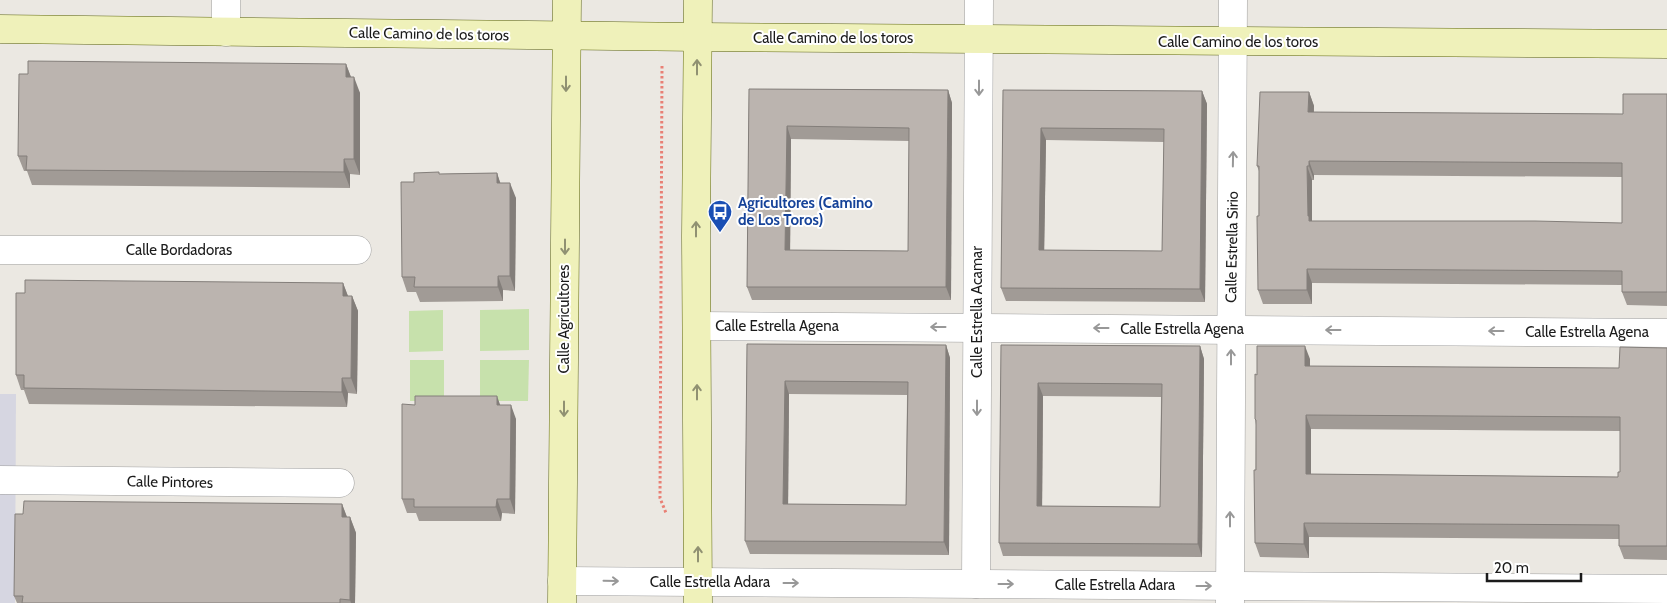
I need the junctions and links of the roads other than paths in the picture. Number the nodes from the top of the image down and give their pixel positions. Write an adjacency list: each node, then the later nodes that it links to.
1 (226, 0): 7 (street)
2 (567, 0): 8 (street, Calle Agricultores)
3 (698, 0): 9 (street)
4 (979, 0): 10 (street, Calle Estrella Acamar)
5 (1234, 0): 11 (street, Calle Estrella Sirio)
6 (0, 29): 7 (street, Calle Camino de los toros)
7 (226, 32): 8 (street, Calle Camino de los toros)
8 (566, 36): 9 (street, Calle Camino de los toros); 23 (street, Calle Agricultores, one-way to 23)
9 (698, 38): 10 (street, Calle Camino de los toros); 15 (street, one-way to 9)
10 (979, 40): 11 (street, Calle Camino de los toros); 16 (street, Calle Estrella Acamar, one-way to 16)
11 (1233, 42): 12 (street, Calle Camino de los toros); 17 (street, Calle Estrella Sirio, one-way to 11)
12 (1667, 44)
13 (0, 250): 14 (street, Calle Bordadoras)
14 (357, 250)
15 (697, 326): 16 (street, Calle Estrella Agena, one-way to 15); 24 (street, one-way to 15)
16 (977, 328): 17 (street, Calle Estrella Agena, one-way to 16); 21 (street, Calle Estrella Acamar, one-way to 21)
17 (1231, 329): 18 (street, Calle Estrella Agena, one-way to 17); 25 (street, Calle Estrella Sirio, one-way to 17)
18 (1667, 333)
19 (0, 480): 20 (street, Calle Pintores)
20 (340, 483)
21 (976, 584): 24 (street, Calle Estrella Adara, one-way to 21); 25 (street, Calle Estrella Adara, one-way to 25)
22 (1667, 589): 25 (street, Calle Estrella Adara)
23 (562, 592): 24 (street, Calle Estrella Adara, one-way to 24)
24 (698, 592)
25 (1231, 594)

